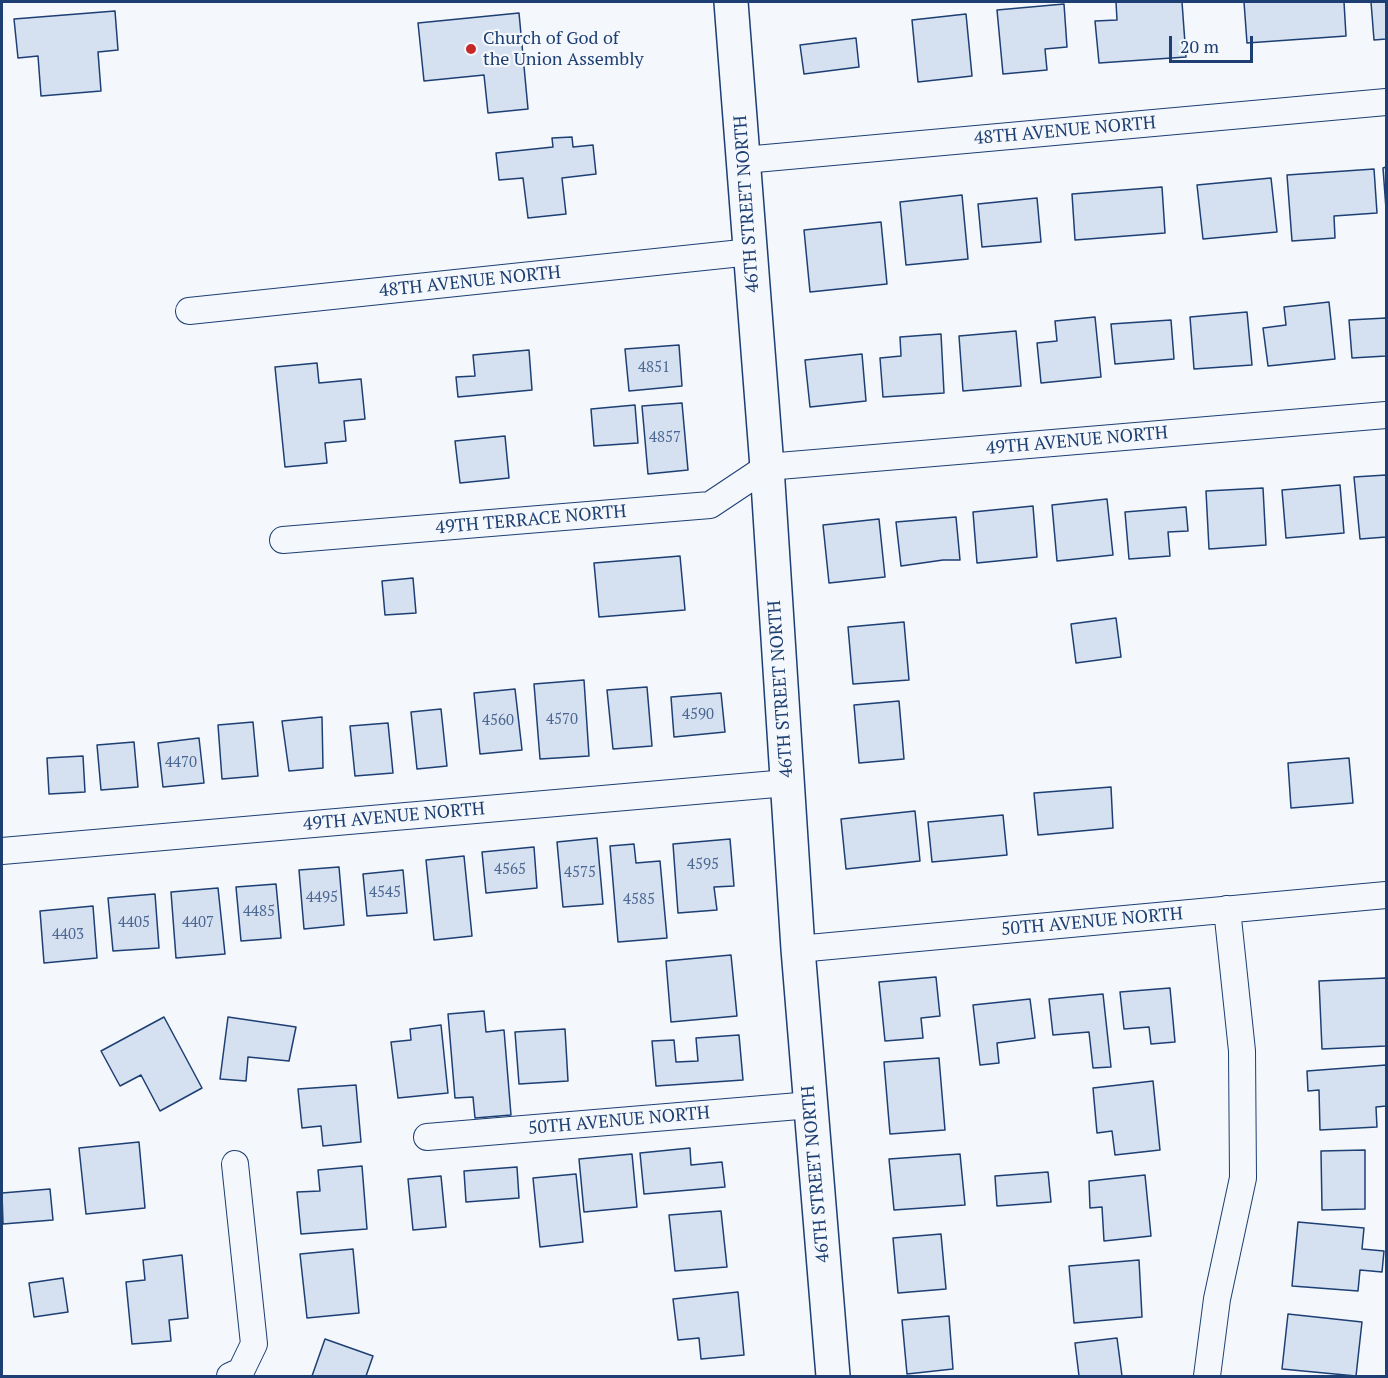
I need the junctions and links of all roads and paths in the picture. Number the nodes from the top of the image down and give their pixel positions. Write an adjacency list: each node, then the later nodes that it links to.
1 (731, 2): 3 (street, 46TH STREET NORTH)
2 (1386, 102): 3 (street, 48TH AVENUE NORTH)
3 (744, 160): 4 (street, 46TH STREET NORTH)
4 (751, 252): 5 (street, 48TH AVENUE NORTH); 7 (street, 46TH STREET NORTH)
5 (189, 311)
6 (1386, 415): 7 (street, 49TH AVENUE NORTH)
7 (767, 467): 8 (street, 49TH TERRACE NORTH); 9 (street, 46TH STREET NORTH)
8 (283, 540)
9 (787, 783): 10 (street, 49TH AVENUE NORTH); 13 (street, 46TH STREET NORTH)
10 (2, 851)
11 (1386, 895): 12 (street, 50TH AVENUE NORTH)
12 (1227, 909): 13 (street, 50TH AVENUE NORTH); 19 (street)
13 (798, 949): 14 (street, 46TH STREET NORTH)
14 (811, 1105): 15 (street, 50TH AVENUE NORTH); 18 (street, 46TH STREET NORTH)
15 (427, 1137)
16 (235, 1164): 17 (street)
17 (230, 1377)
18 (833, 1377)
19 (1207, 1377)

